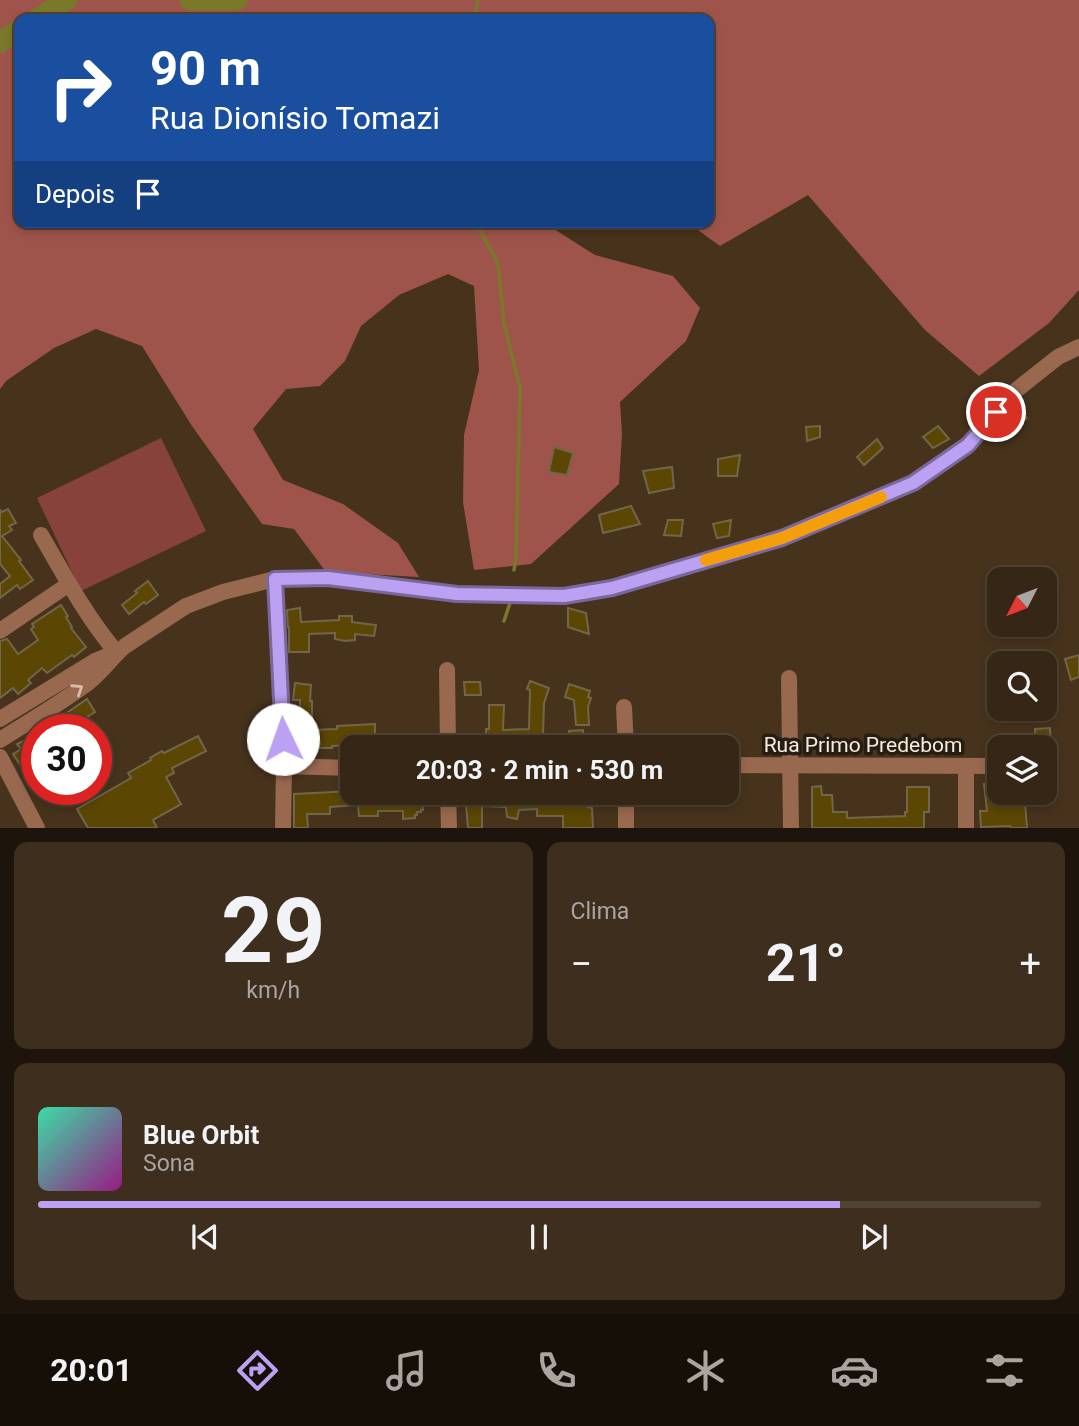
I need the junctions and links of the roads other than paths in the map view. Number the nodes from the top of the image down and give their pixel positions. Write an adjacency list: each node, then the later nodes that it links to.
1 (1079, 347): 4 (street)
2 (41, 535): 3 (street)
3 (67, 579): 5 (street); 6 (street); 7 (street)
4 (275, 579): 7 (street); 18 (street)
5 (0, 617)
6 (0, 631)
7 (117, 653): 11 (street); 14 (street, one-way to 7)
8 (447, 670): 12 (street)
9 (789, 678): 16 (street)
10 (624, 707): 13 (street)
11 (0, 719)
12 (448, 735)
13 (625, 735)
14 (0, 740)
15 (0, 757): 24 (street)
16 (790, 764): 17 (street, Rua Primo Predebom); 20 (street, Rua Primo Predebom); 28 (street)
17 (739, 765)
18 (284, 766): 21 (street); 25 (street)
19 (987, 766): 20 (street, Rua Primo Predebom)
20 (966, 767): 29 (street)
21 (340, 768)
22 (448, 805): 26 (street)
23 (626, 805): 27 (street)
24 (37, 828)
25 (283, 828)
26 (449, 828)
27 (626, 828)
28 (791, 828)
29 (966, 828)

